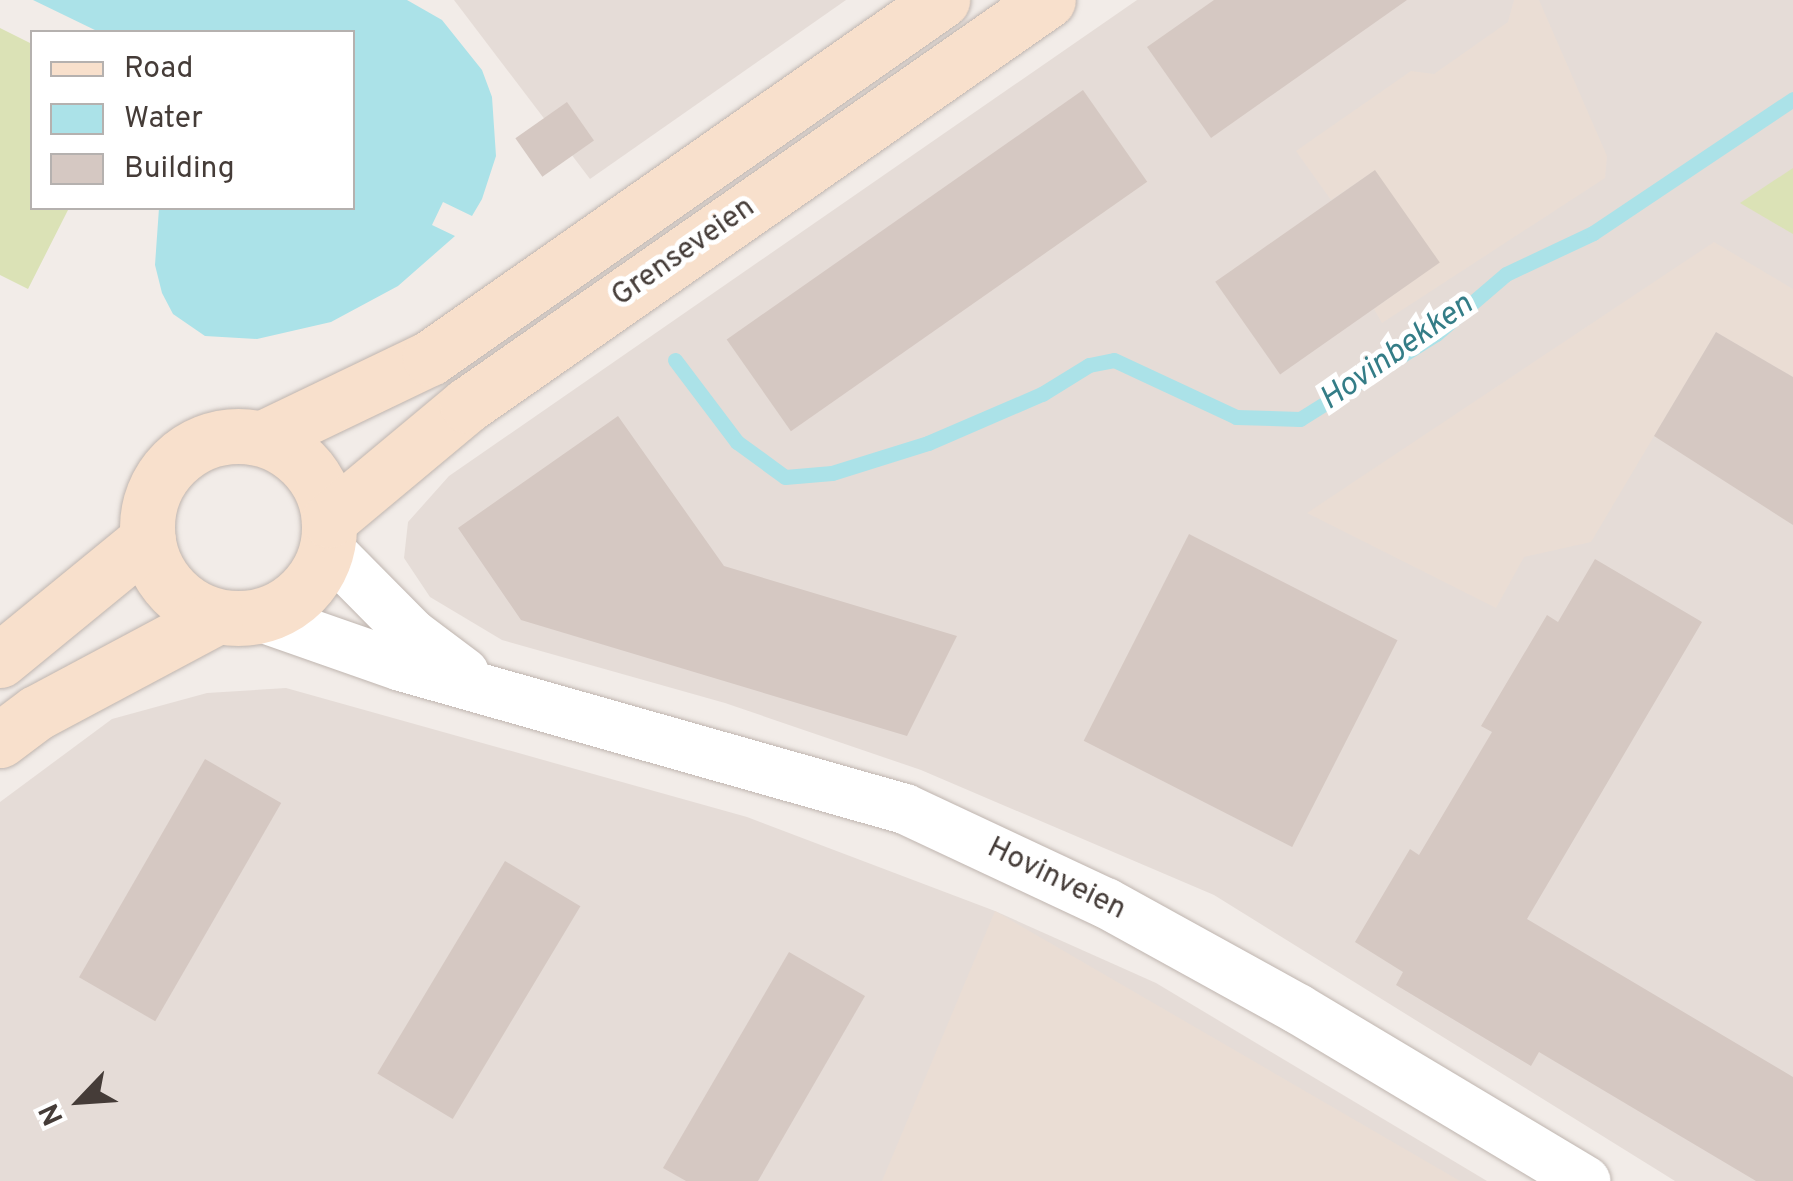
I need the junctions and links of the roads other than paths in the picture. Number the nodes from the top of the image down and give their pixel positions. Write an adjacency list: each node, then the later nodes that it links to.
1 (942, 0): 3 (main road, Grenseveien)
2 (1019, 8): 4 (main road, Grenseveien)
3 (263, 438): 4 (main road); 5 (main road)
4 (328, 534): 6 (main road); 8 (street, Hovinveien)
5 (148, 538): 6 (main road); 7 (main road)
6 (237, 616): 8 (street, Hovinveien); 9 (main road)
7 (0, 660)
8 (480, 685): 10 (street, Hovinveien)
9 (0, 740)
10 (1584, 1181)

